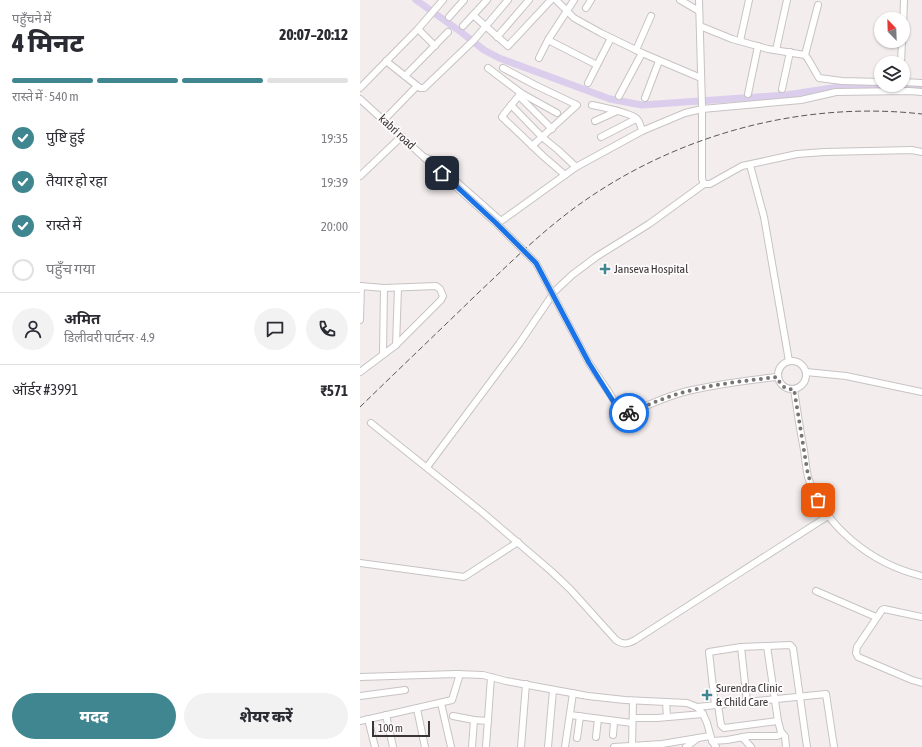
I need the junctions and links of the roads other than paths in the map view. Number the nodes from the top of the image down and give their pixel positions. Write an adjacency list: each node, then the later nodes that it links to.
1 (443, 0): 26 (street)
2 (487, 0): 20 (street)
3 (508, 0): 24 (street)
4 (529, 0): 28 (street)
5 (551, 0): 28 (street)
6 (556, 0): 17 (street)
7 (574, 0): 17 (street)
8 (591, 0): 16 (street)
9 (680, 0): 18 (street)
10 (699, 0): 18 (street)
11 (749, 0): 31 (street)
12 (787, 0): 34 (street)
13 (904, 0): 19 (street)
14 (461, 1): 22 (street)
15 (818, 5): 37 (street)
16 (586, 8)
17 (566, 10): 29 (street); 30 (street)
18 (699, 11): 25 (street)
19 (904, 12)
20 (473, 15): 23 (street); 24 (street)
21 (651, 16): 35 (street)
22 (449, 17)
23 (463, 26)
24 (485, 26): 28 (street); 51 (street)
25 (700, 26): 31 (street); 45 (street)
26 (418, 29): 32 (street); 39 (street)
27 (448, 32): 32 (street)
28 (497, 37)
29 (611, 38): 35 (street); 41 (street)
30 (548, 40): 38 (street); 41 (street)
31 (740, 41): 33 (street)
32 (434, 46): 44 (street)
33 (758, 46): 34 (street); 58 (street)
34 (776, 50): 36 (street)
35 (639, 52): 40 (street); 60 (street)
36 (790, 52): 37 (street); 53 (street)
37 (805, 55): 46 (street)
38 (539, 58)
39 (386, 61): 44 (street); 52 (street)
40 (660, 61): 45 (street); 61 (street)
41 (597, 65): 48 (street)
42 (488, 68): 59 (street)
43 (503, 68): 71 (street)
44 (405, 76): 51 (street)
45 (701, 78): 65 (street)
46 (842, 81): 47 (street); 56 (street)
47 (874, 81)
48 (588, 83)
49 (910, 83): 50 (street)
50 (922, 84)
51 (417, 86): 69 (street)
52 (360, 88)
53 (782, 89)
54 (874, 91): 56 (street)
55 (910, 91): 57 (street)
56 (842, 92): 65 (street)
57 (922, 92)
58 (748, 94)
59 (520, 95): 63 (street); 67 (street); 71 (street)
60 (620, 96)
61 (644, 98)
62 (360, 99): 69 (street, kabri road)
63 (511, 105): 74 (street); 76 (street)
64 (592, 105): 66 (street)
65 (702, 107): 72 (street); 83 (street)
66 (617, 111): 68 (street); 70 (street)
67 (557, 113)
68 (636, 119): 72 (street); 75 (street)
69 (384, 120): 73 (street, kabri road)
70 (595, 121)
71 (552, 129): 74 (street)
72 (642, 131): 80 (street)
73 (402, 136): 78 (street, kabri road); 82 (street)
74 (542, 137): 76 (street); 80 (street)
75 (601, 137)
76 (532, 146): 81 (street)
77 (922, 152): 79 (street)
78 (424, 157): 81 (street); 93 (street, kabri road, bridge)
79 (750, 165): 83 (street); 90 (street)
80 (576, 167): 81 (street)
81 (565, 175)
82 (360, 176)
83 (704, 184): 97 (street)
84 (361, 286): 85 (street); 87 (street)
85 (384, 288): 86 (street); 89 (street)
86 (398, 288): 88 (street); 88 (street)
87 (360, 320)
88 (396, 345): 89 (street)
89 (383, 354): 91 (street)
90 (789, 361): 92 (street); 93 (street)
91 (360, 372)
92 (806, 372): 94 (street); 95 (street)
93 (777, 377): 94 (street)
94 (794, 389): 98 (street)
95 (922, 392)
96 (370, 422): 97 (street)
97 (427, 467): 99 (street)
98 (828, 516): 99 (street); 101 (street)
99 (518, 542): 100 (street)
100 (360, 563)
101 (922, 576)
102 (816, 591): 103 (street)
103 (876, 617): 104 (street); 110 (street)
104 (922, 617)
105 (767, 646): 106 (street); 116 (street); 117 (street)
106 (741, 647): 120 (street); 122 (street)
107 (460, 674): 108 (street); 109 (street); 121 (street)
108 (360, 677)
109 (491, 677): 111 (street); 134 (street)
110 (922, 683)
111 (526, 684): 113 (street); 154 (street)
112 (405, 690): 115 (street)
113 (553, 690): 114 (street); 155 (street)
114 (574, 693): 118 (street); 127 (street)
115 (360, 696)
116 (799, 696): 117 (street); 161 (street); 162 (street)
117 (775, 699): 120 (street); 137 (street)
118 (633, 700): 119 (street); 136 (street)
119 (666, 702): 123 (street); 130 (street)
120 (747, 702): 122 (street)
121 (441, 703): 124 (street); 151 (street)
122 (717, 705): 123 (street); 137 (street)
123 (697, 707): 125 (street)
124 (417, 709): 126 (street); 150 (street)
125 (703, 714): 130 (street); 145 (street)
126 (386, 715): 131 (street); 149 (street)
127 (570, 715): 129 (street); 156 (street)
128 (453, 716): 133 (street)
129 (580, 716): 132 (street); 143 (street)
130 (667, 717): 136 (street)
131 (368, 719): 135 (street); 148 (street)
132 (598, 719): 138 (street); 141 (street)
133 (474, 720): 134 (street); 152 (street)
134 (488, 720): 153 (street)
135 (360, 721)
136 (632, 721): 138 (street); 147 (street)
137 (778, 721): 139 (street)
138 (614, 722): 140 (street)
139 (782, 734): 142 (street); 160 (street)
140 (613, 735)
141 (596, 737)
142 (742, 737): 145 (street); 159 (street)
143 (577, 738)
144 (698, 738): 145 (street); 146 (street); 158 (street)
145 (713, 743)
146 (660, 745): 147 (street)
147 (632, 746): 157 (street)
148 (375, 747)
149 (393, 747)
150 (425, 747)
151 (451, 747)
152 (472, 747)
153 (486, 747)
154 (521, 747)
155 (548, 747)
156 (565, 747)
157 (614, 747)
158 (686, 747)
159 (751, 747)
160 (786, 747)
161 (807, 747)
162 (834, 747)

